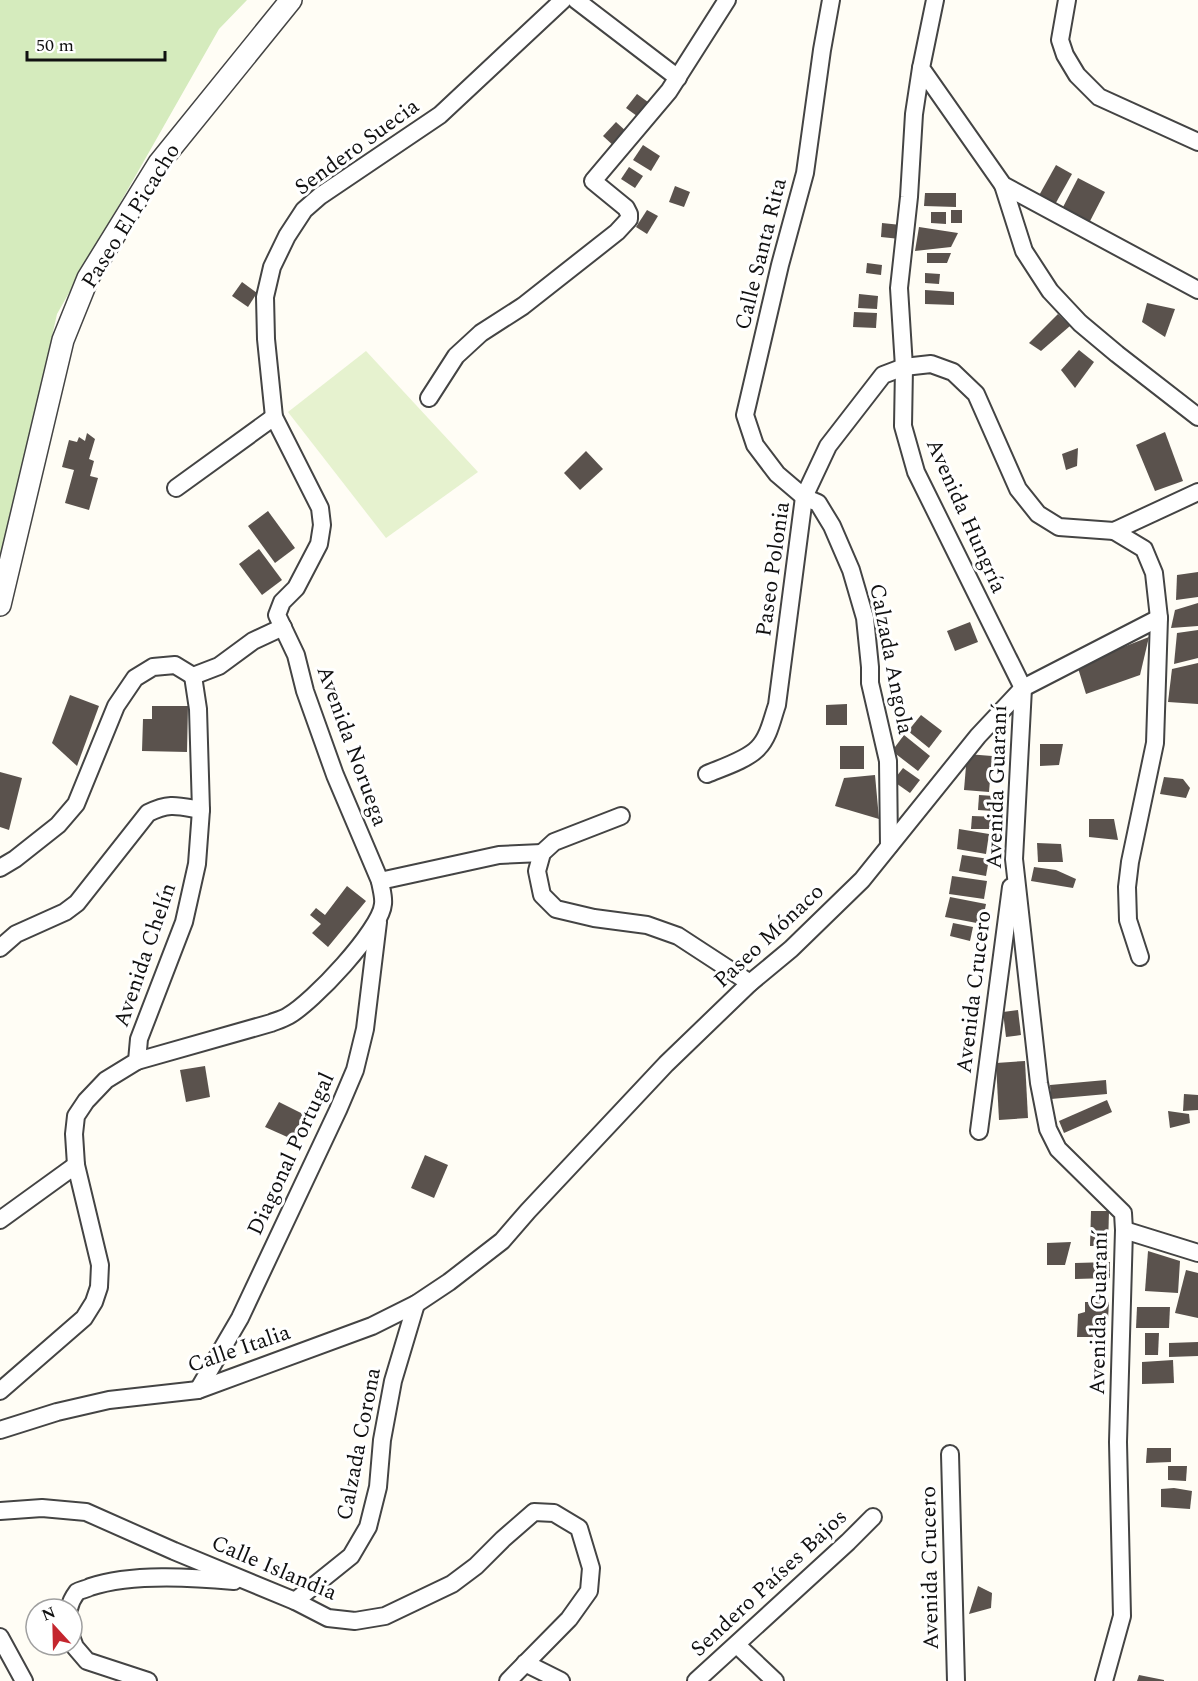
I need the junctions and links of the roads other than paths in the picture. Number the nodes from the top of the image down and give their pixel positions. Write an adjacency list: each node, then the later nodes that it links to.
1 (291, 0): 21 (street, Paseo El Picacho)
2 (562, 0): 15 (street, Sendero Suecia)
3 (576, 0): 9 (street)
4 (727, 0): 9 (street)
5 (831, 0): 19 (street, Calle Santa Rita)
6 (935, 0): 8 (street, Avenida Hungría)
7 (1067, 0): 10 (street)
8 (921, 68): 11 (street); 13 (street, Avenida Hungría)
9 (678, 78): 14 (street)
10 (1198, 142)
11 (1003, 185): 12 (street); 16 (street)
12 (1198, 290)
13 (904, 367): 19 (street, Paseo Polonia); 20 (street, Paseo Polonia); 25 (street, Avenida Hungría)
14 (429, 398)
15 (274, 417): 17 (street); 23 (street, Sendero Suecia)
16 (1198, 417)
17 (176, 488)
18 (1198, 492): 20 (street, Paseo Polonia)
19 (804, 497): 26 (street, Paseo Polonia); 29 (street, Calzada Angola)
20 (1114, 531): 22 (street)
21 (0, 605)
22 (1159, 618): 25 (street, Paseo Mónaco); 36 (street)
23 (283, 627): 24 (street); 33 (street, Avenida Noruega)
24 (193, 676): 27 (street, Avenida Chelín); 32 (street)
25 (1023, 688): 29 (street, Paseo Mónaco); 31 (street, Avenida Guaraní)
26 (707, 774)
27 (201, 810): 35 (street); 38 (street, Avenida Chelín)
28 (621, 816): 30 (street)
29 (889, 846): 37 (street, Paseo Mónaco)
30 (542, 853): 33 (street); 37 (street)
31 (1014, 859): 39 (street, Avenida Crucero); 42 (street, Avenida Guaraní)
32 (0, 868)
33 (380, 880): 34 (street)
34 (378, 922): 38 (street); 45 (street, Diagonal Portugal)
35 (0, 948)
36 (1140, 957)
37 (750, 983): 44 (street, Paseo Mónaco)
38 (137, 1061): 40 (street, Avenida Chelín)
39 (979, 1131)
40 (75, 1165): 41 (street); 46 (street, Avenida Chelín)
41 (0, 1220)
42 (1124, 1230): 43 (street); 65 (street, Avenida Guaraní)
43 (1198, 1253)
44 (417, 1304): 45 (street, Calle Italia); 53 (street, Calzada Corona)
45 (198, 1390): 47 (street, Calle Italia)
46 (0, 1391)
47 (0, 1430)
48 (950, 1454): 64 (street, Avenida Crucero)
49 (0, 1511): 51 (street, Calle Islandia)
50 (873, 1516): 55 (street, Sendero Países Bajos)
51 (253, 1583): 52 (street); 53 (street, Calle Islandia)
52 (75, 1597)
53 (295, 1601): 57 (street, Calle Islandia)
54 (0, 1637): 58 (street)
55 (737, 1644): 62 (street, Sendero Países Bajos); 63 (street)
56 (84, 1657): 59 (street)
57 (525, 1663): 60 (street); 61 (street)
58 (24, 1681)
59 (148, 1681)
60 (508, 1681)
61 (561, 1681)
62 (696, 1681)
63 (775, 1681)
64 (956, 1681)
65 (1104, 1681)

